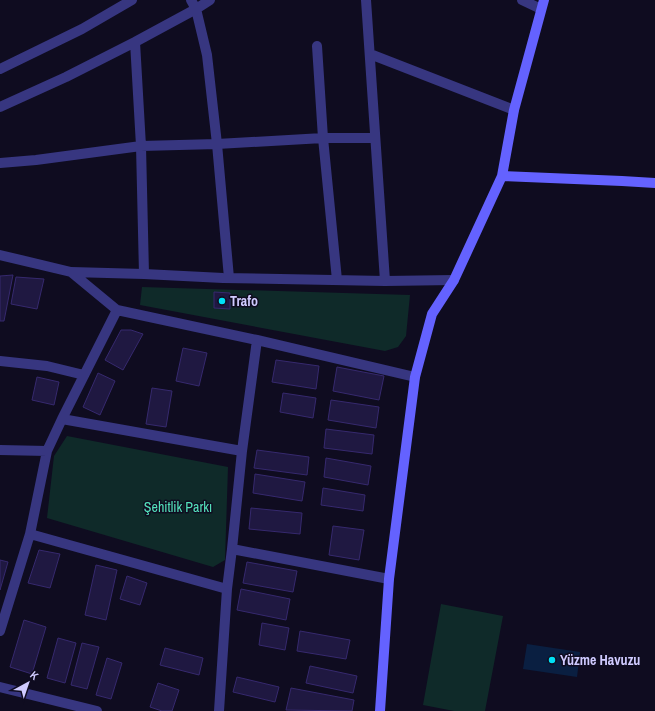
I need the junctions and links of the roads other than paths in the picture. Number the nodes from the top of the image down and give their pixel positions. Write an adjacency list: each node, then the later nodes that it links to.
1 (132, 0): 10 (street)
2 (210, 0): 5 (street)
3 (366, 0): 9 (street)
4 (522, 0): 6 (street)
5 (193, 4): 7 (street); 15 (street)
6 (542, 4): 12 (street)
7 (135, 42): 11 (street); 16 (street)
8 (317, 46): 13 (street)
9 (370, 54): 12 (street); 14 (street)
10 (0, 69)
11 (0, 107)
12 (514, 110): 18 (street)
13 (323, 138): 14 (street); 15 (street); 24 (street)
14 (376, 138): 26 (street)
15 (217, 144): 16 (street); 23 (street)
16 (141, 146): 17 (street); 22 (street)
17 (0, 163)
18 (502, 176): 19 (street); 25 (street)
19 (655, 184)
20 (0, 255): 21 (street)
21 (71, 272): 22 (street); 27 (street)
22 (144, 274): 23 (street)
23 (229, 278): 24 (street)
24 (337, 280): 26 (street)
25 (454, 280): 26 (street); 31 (street)
26 (385, 281)
27 (117, 310): 28 (street); 30 (street)
28 (257, 340): 31 (street); 34 (street)
29 (0, 361): 30 (street)
30 (84, 375): 32 (street)
31 (414, 377): 38 (street)
32 (62, 419): 34 (street); 35 (street)
33 (0, 450): 35 (street)
34 (242, 451): 37 (street)
35 (47, 452): 36 (street)
36 (30, 534): 39 (street); 40 (street)
37 (232, 549): 38 (street); 39 (street)
38 (389, 579): 44 (street)
39 (227, 589): 43 (street)
40 (0, 632)
41 (0, 687): 42 (street)
42 (97, 711)
43 (219, 711)
44 (380, 711)

